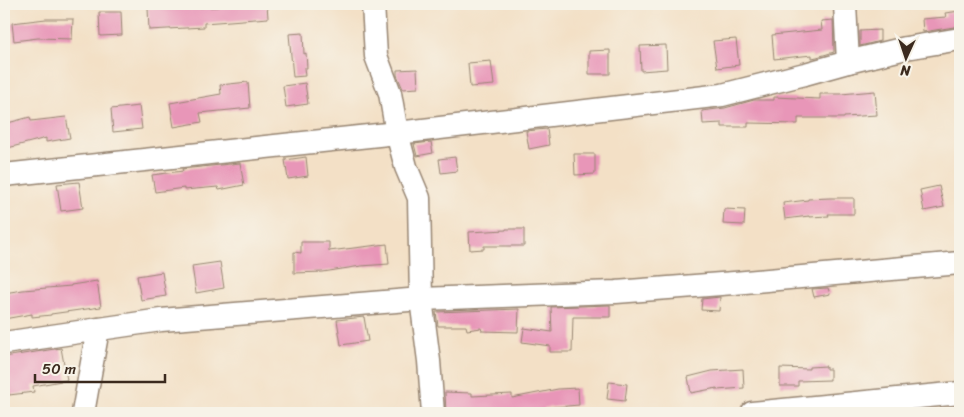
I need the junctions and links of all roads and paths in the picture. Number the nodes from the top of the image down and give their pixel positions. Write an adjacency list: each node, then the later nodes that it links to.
1 (373, 4): 5 (street)
2 (846, 4): 4 (street)
3 (960, 39): 4 (street)
4 (848, 62): 5 (street)
5 (397, 133): 6 (street); 8 (street)
6 (4, 176)
7 (960, 263): 8 (street)
8 (421, 300): 9 (street); 13 (street)
9 (98, 330): 10 (street); 12 (street)
10 (4, 343)
11 (960, 393): 14 (street)
12 (83, 413)
13 (433, 413)
14 (752, 413)

